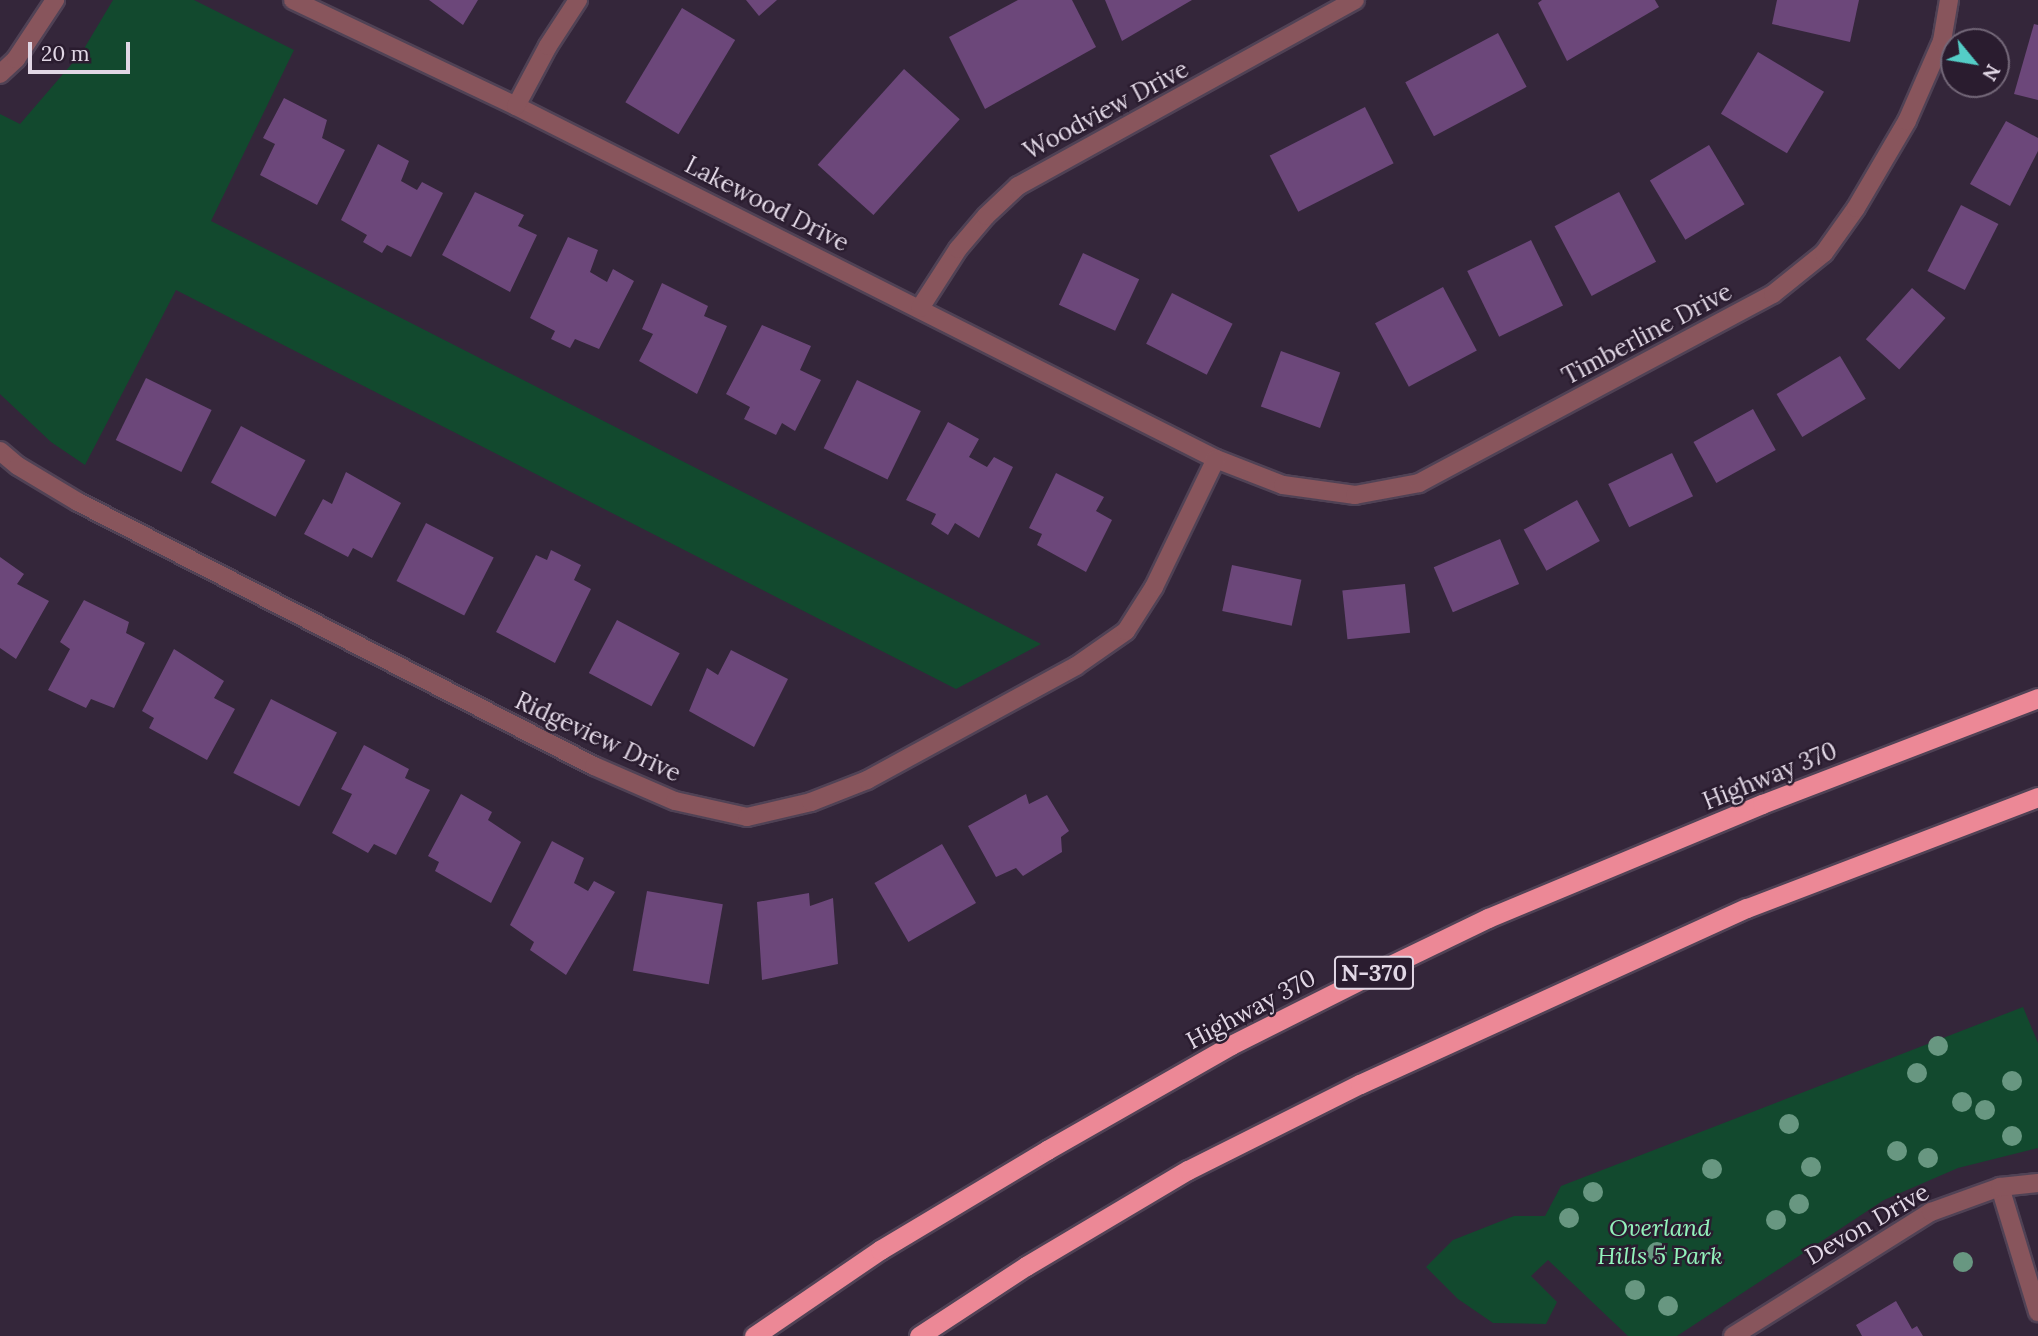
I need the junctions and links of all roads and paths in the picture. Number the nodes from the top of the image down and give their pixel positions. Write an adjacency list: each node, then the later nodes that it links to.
1 (55, 0): 6 (street)
2 (293, 0): 7 (street, Lakewood Drive)
3 (578, 0): 7 (street)
4 (1355, 0): 8 (street, Woodview Drive)
5 (1949, 0): 10 (street, Timberline Drive)
6 (0, 74)
7 (516, 106): 8 (street, Lakewood Drive)
8 (920, 308): 10 (street, Lakewood Drive)
9 (0, 451): 10 (street, Ridgeview Drive)
10 (1216, 459)
11 (2038, 698): 16 (highway, Highway 370 / N-370)
12 (2038, 797): 17 (highway)
13 (2038, 1183): 14 (street, Devon Drive)
14 (2000, 1187): 15 (street); 18 (street, Devon Drive)
15 (2038, 1312)
16 (754, 1336)
17 (919, 1336)
18 (1733, 1336)

